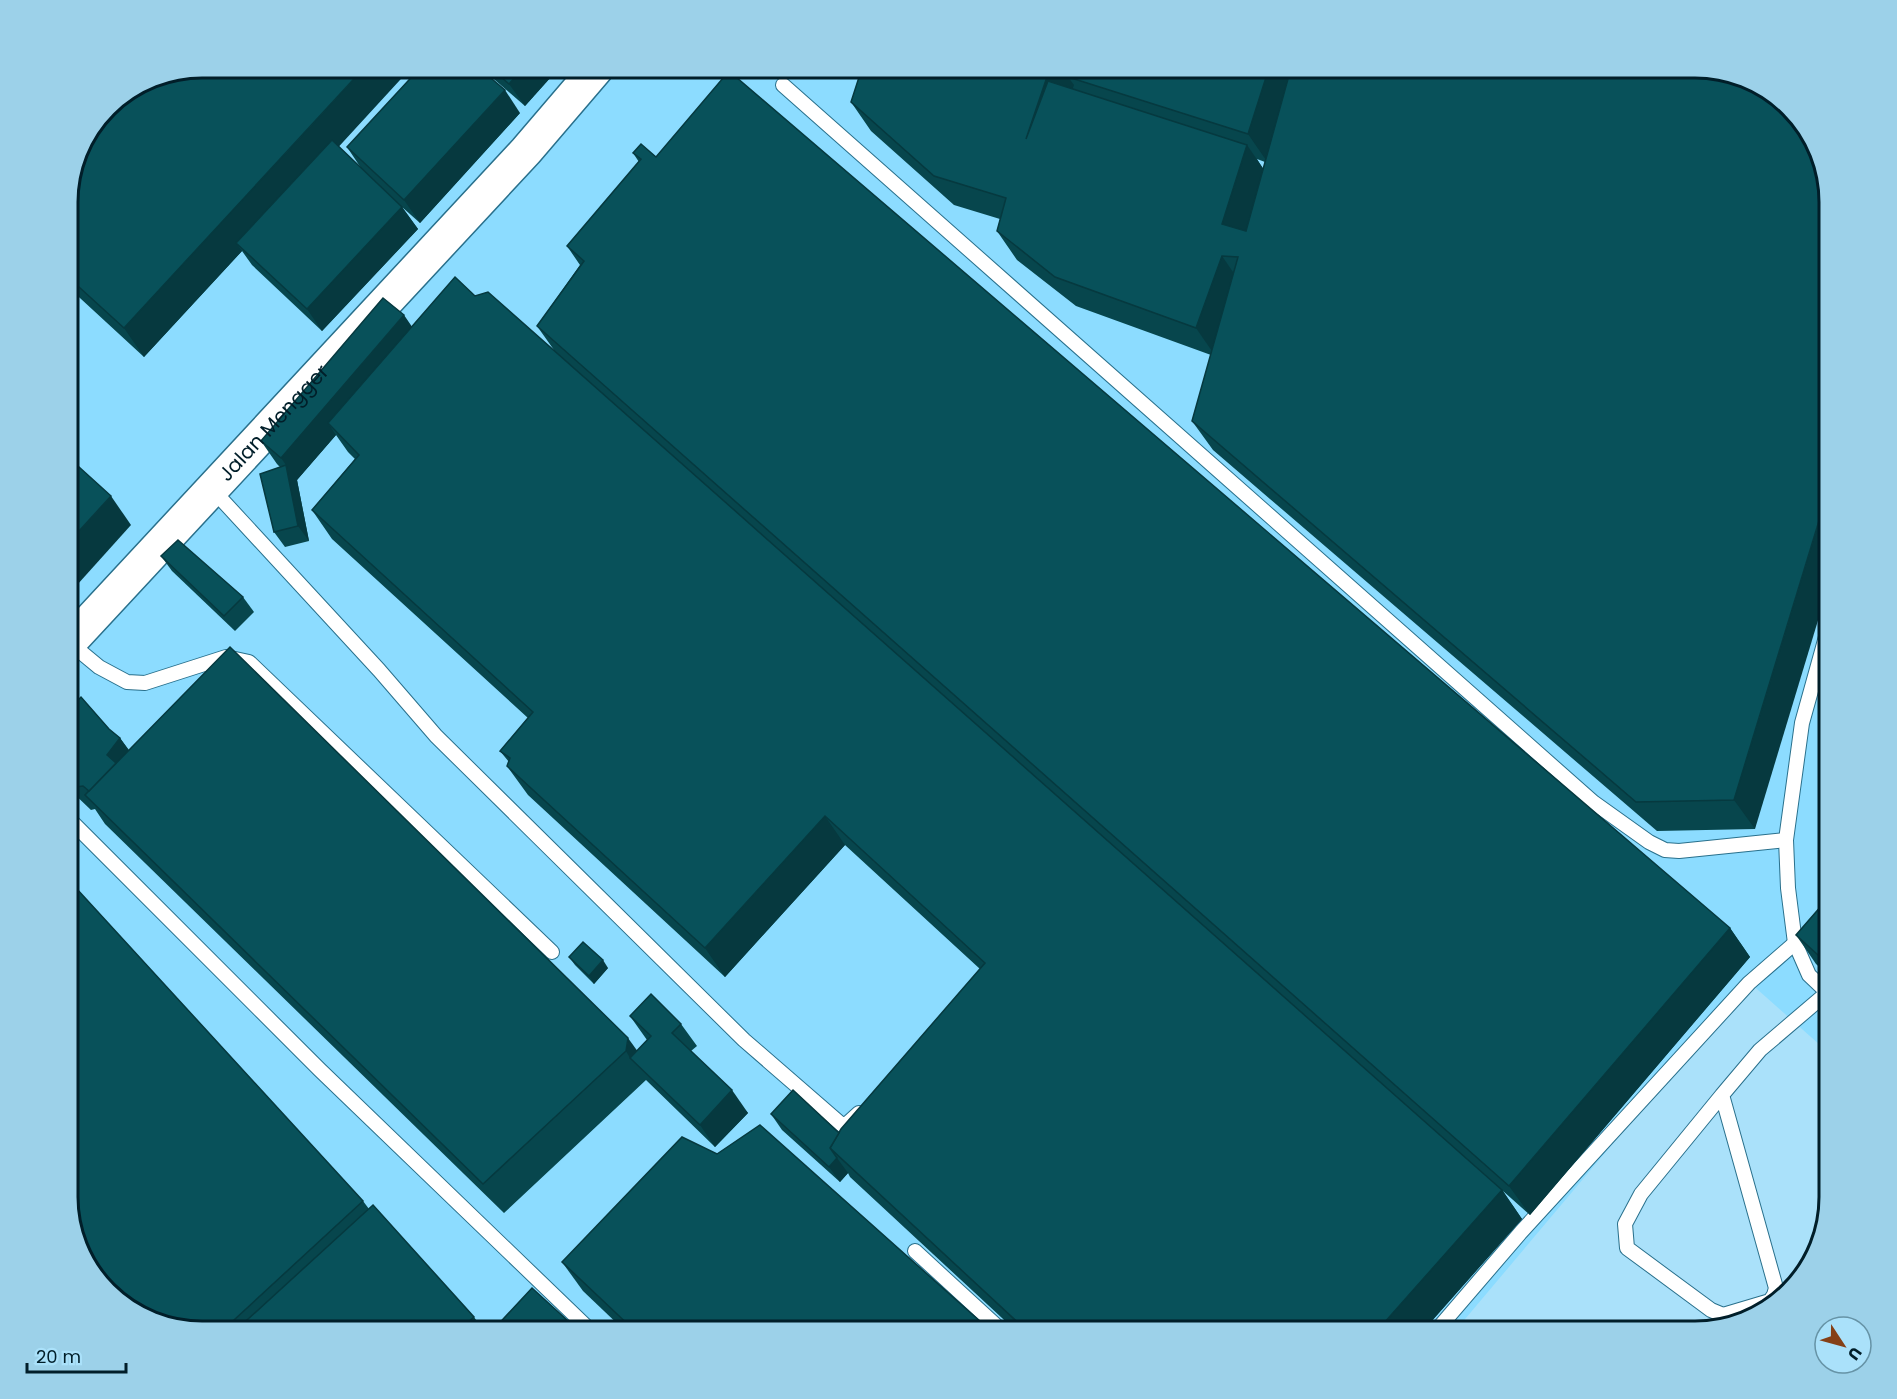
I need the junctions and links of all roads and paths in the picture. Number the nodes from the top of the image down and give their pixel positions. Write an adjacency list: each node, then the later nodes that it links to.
1 (588, 78): 3 (street, Jalan Mengger)
2 (783, 85): 8 (lane)
3 (211, 489): 4 (street, Jalan Mengger); 14 (lane)
4 (78, 633)
5 (78, 650): 10 (lane)
6 (1819, 664): 8 (lane)
7 (78, 828): 18 (lane)
8 (1786, 840): 9 (lane)
9 (1795, 943): 11 (lane); 20 (lane)
10 (552, 952)
11 (1819, 984)
12 (1819, 1001): 13 (lane)
13 (1722, 1095): 16 (lane); 17 (lane)
14 (871, 1101)
15 (915, 1251): 19 (lane)
16 (1775, 1291)
17 (1754, 1306)
18 (576, 1321)
19 (990, 1321)
20 (1445, 1321)

